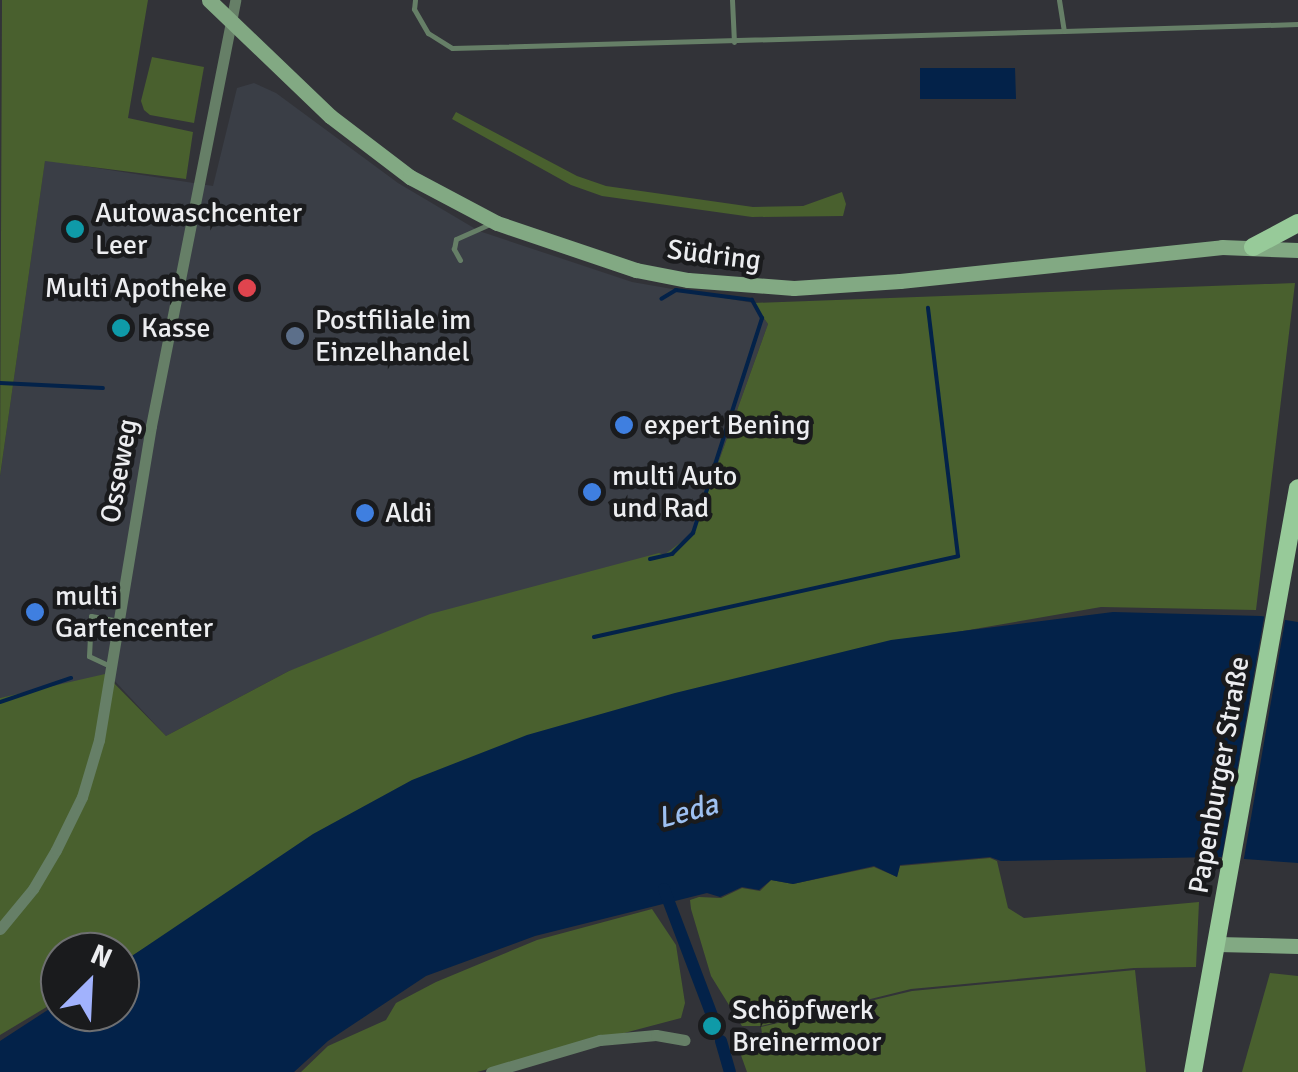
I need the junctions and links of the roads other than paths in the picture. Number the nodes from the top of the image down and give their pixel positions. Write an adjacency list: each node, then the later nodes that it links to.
1 (209, 0): 6 (main road, Südring)
2 (235, 0): 6 (street, Osseweg)
3 (416, 0): 9 (lane)
4 (732, 0): 9 (lane)
5 (1059, 0): 8 (lane)
6 (231, 22): 10 (main road, Südring); 16 (street, Osseweg)
7 (1298, 24): 8 (lane)
8 (1064, 30): 9 (lane)
9 (734, 43)
10 (496, 223): 12 (main road, Südring); 14 (lane)
11 (1298, 223): 12 (main road)
12 (1253, 247): 13 (main road, Südring)
13 (1298, 250)
14 (460, 260)
15 (1298, 488): 19 (main road, Papenburger Straße)
16 (118, 621): 17 (street, Osseweg); 17 (lane)
17 (111, 666): 18 (street, Osseweg)
18 (0, 929)
19 (1217, 944): 20 (main road); 23 (main road, Papenburger Straße)
20 (1298, 946)
21 (685, 1040): 22 (street)
22 (491, 1072)
23 (1193, 1072)

